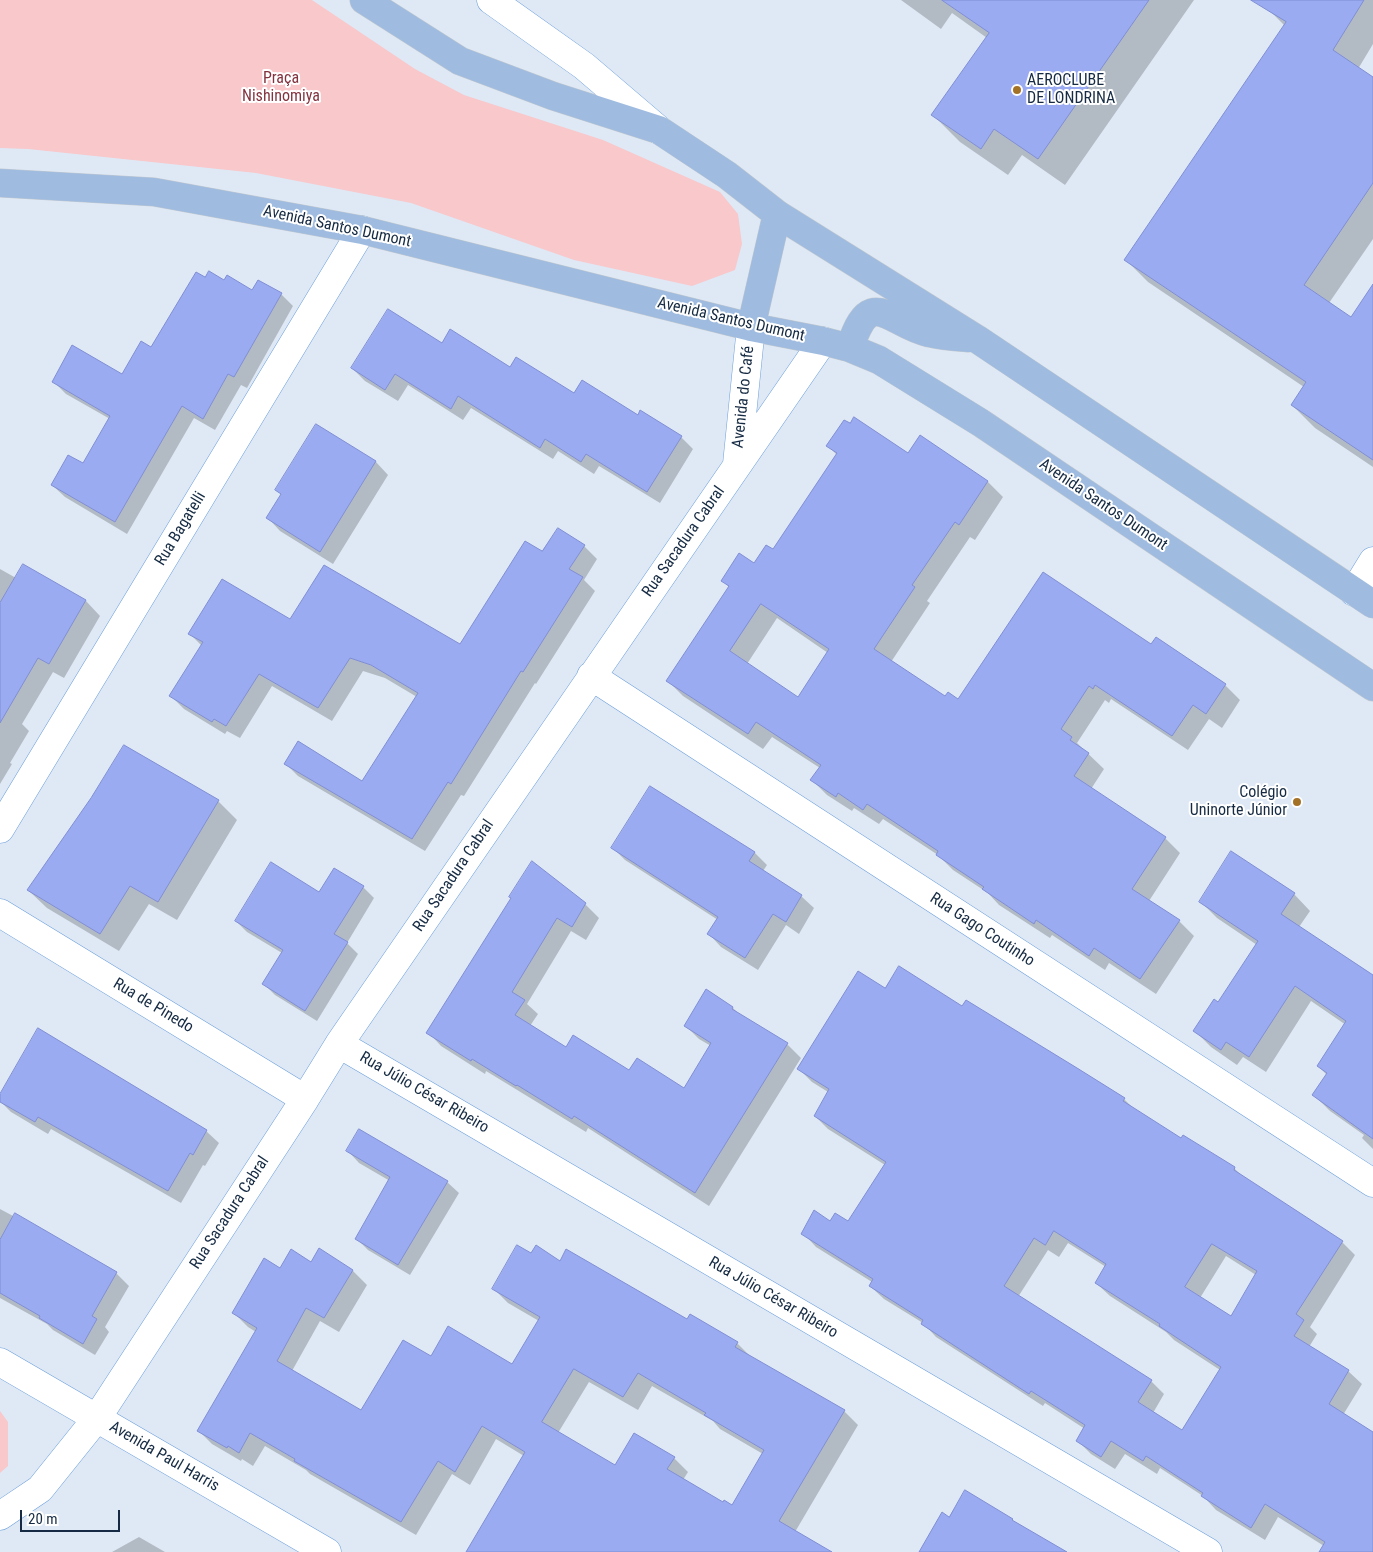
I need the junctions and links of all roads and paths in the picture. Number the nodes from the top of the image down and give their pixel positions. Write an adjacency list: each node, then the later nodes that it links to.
1 (364, 0): 3 (main road)
2 (491, 0): 3 (street)
3 (659, 130): 5 (main road)
4 (0, 183): 6 (main road, Avenida Santos Dumont)
5 (777, 214): 7 (main road); 8 (main road)
6 (362, 230): 7 (main road, Avenida Santos Dumont); 16 (street, Rua Bagatelli)
7 (751, 327): 9 (main road, Avenida Santos Dumont); 11 (street, Avenida do Café)
8 (977, 339): 10 (main road); 13 (main road)
9 (823, 341): 10 (main road, Avenida Santos Dumont); 11 (street, Rua Sacadura Cabral)
10 (850, 348): 15 (main road, Avenida Santos Dumont)
11 (736, 468): 14 (street, Rua Sacadura Cabral)
12 (1373, 561): 13 (street)
13 (1364, 598)
14 (590, 676): 18 (street, Rua Sacadura Cabral); 20 (street, Rua Gago Coutinho)
15 (1373, 687)
16 (0, 829)
17 (0, 913): 19 (street, Rua de Pinedo)
18 (339, 1044): 19 (street, Rua Sacadura Cabral); 25 (street, Rua Júlio César Ribeiro)
19 (305, 1099): 22 (street, Rua Sacadura Cabral)
20 (1373, 1184)
21 (0, 1362): 22 (street, Avenida Paul Harris)
22 (97, 1418): 23 (street); 24 (street, Avenida Paul Harris)
23 (0, 1516)
24 (327, 1552)
25 (1208, 1552)

